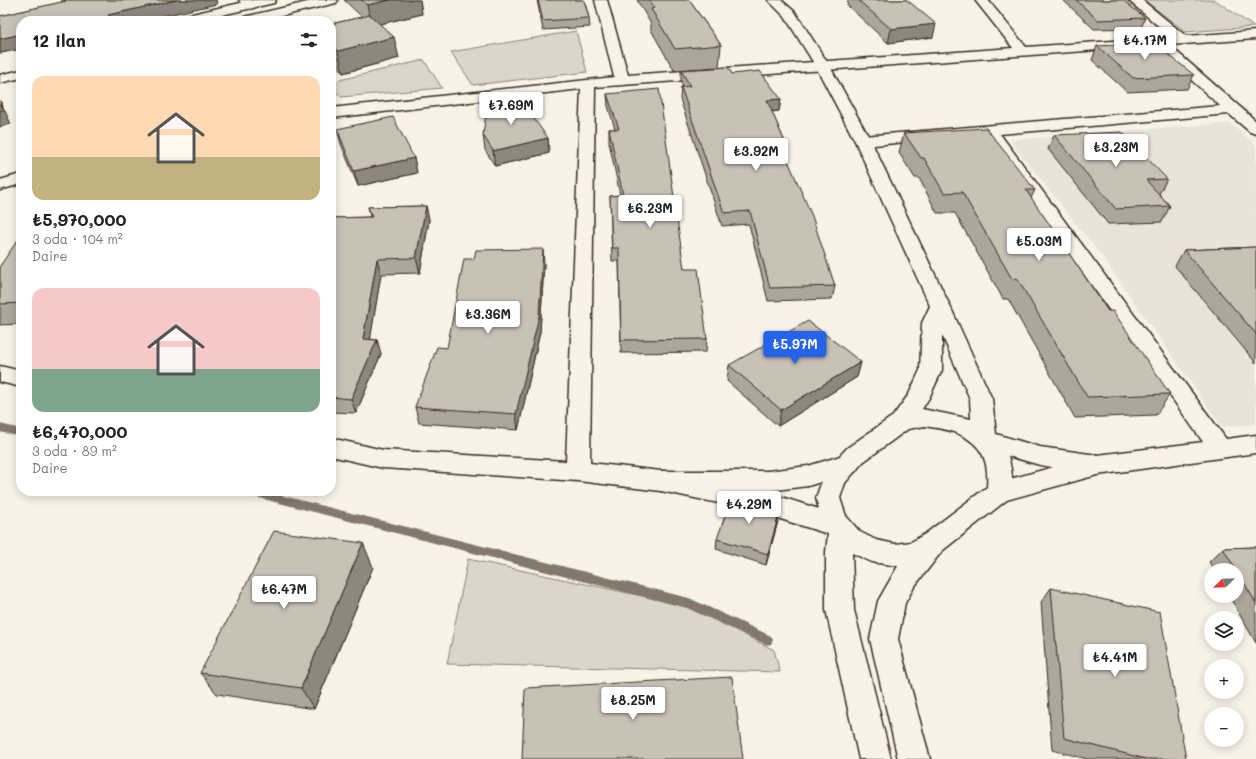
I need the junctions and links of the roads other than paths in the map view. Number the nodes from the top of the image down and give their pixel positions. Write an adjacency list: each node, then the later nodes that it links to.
1 (270, 0): 7 (street)
2 (332, 0): 9 (street)
3 (601, 0): 17 (street)
4 (774, 0): 14 (street)
5 (982, 0): 13 (street)
6 (1134, 0): 11 (street)
7 (247, 2): 8 (street)
8 (197, 16)
9 (279, 16)
10 (1256, 35): 11 (street)
11 (1184, 41): 12 (street)
12 (1157, 42): 13 (street); 19 (street)
13 (1023, 52): 14 (street)
14 (822, 65): 17 (street); 23 (street)
15 (16, 75): 16 (street)
16 (0, 79)
17 (622, 80): 18 (street)
18 (588, 84): 20 (street); 36 (street)
19 (1233, 109): 21 (street); 22 (street)
20 (336, 113)
21 (1256, 128)
22 (990, 131): 23 (street); 33 (street)
23 (863, 141): 26 (street)
24 (16, 180): 25 (street)
25 (0, 185)
26 (940, 306): 29 (street); 30 (street)
27 (0, 374): 28 (street)
28 (16, 378)
29 (901, 422): 30 (street); 34 (street)
30 (985, 440): 35 (street); 38 (street)
31 (1256, 444): 33 (street)
32 (336, 448): 36 (street)
33 (1220, 448): 35 (street)
34 (847, 464): 37 (street); 39 (street)
35 (1098, 465): 38 (street)
36 (578, 471): 37 (street)
37 (661, 481): 39 (street)
38 (999, 492): 40 (street)
39 (841, 528): 40 (street); 41 (street)
40 (934, 542): 42 (street)
41 (875, 759)
42 (914, 759)

